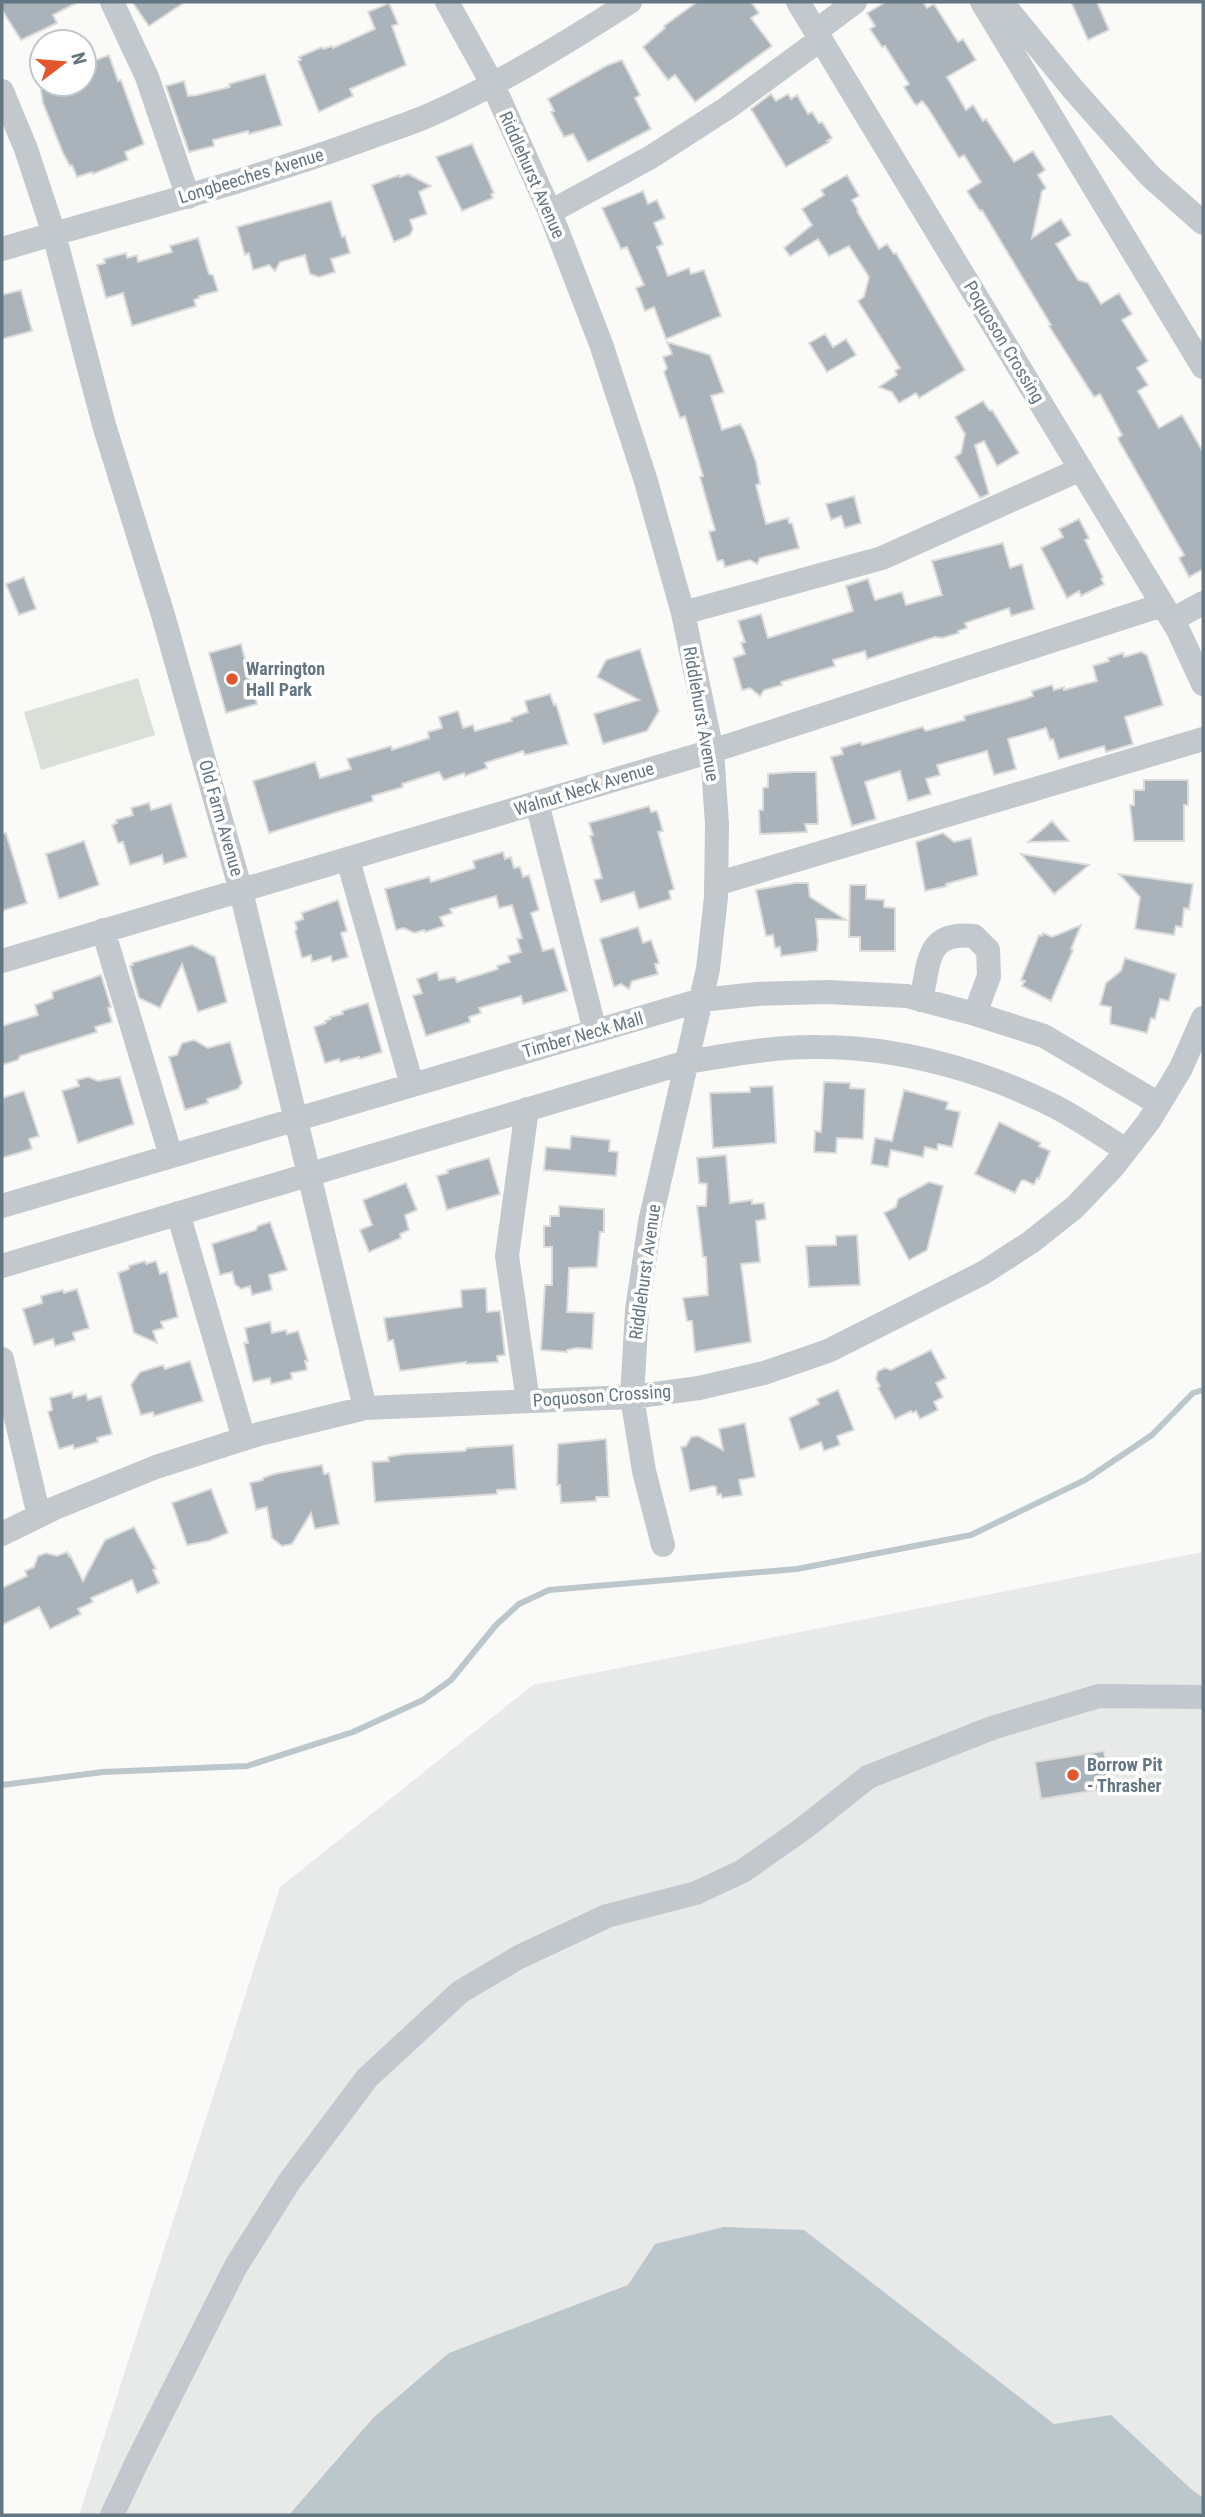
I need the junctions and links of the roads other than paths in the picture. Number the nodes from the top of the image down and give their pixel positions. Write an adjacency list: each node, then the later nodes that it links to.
1 (112, 2): 10 (street)
2 (447, 2): 8 (street, Riddlehurst Avenue)
3 (630, 2): 8 (street, Longbeeches Avenue)
4 (798, 2): 7 (street, Poquoson Crossing)
5 (855, 2): 7 (street)
6 (993, 3): 12 (street); 15 (street)
7 (818, 35): 11 (street); 16 (street, Poquoson Crossing)
8 (493, 85): 10 (street, Longbeeches Avenue); 11 (street, Riddlehurst Avenue)
9 (2, 92): 13 (street, Old Farm Avenue)
10 (188, 197): 13 (street, Longbeeches Avenue)
11 (550, 212): 19 (street, Riddlehurst Avenue)
12 (1203, 223)
13 (54, 234): 14 (street, Longbeeches Avenue); 26 (street, Old Farm Avenue)
14 (2, 249)
15 (1203, 368)
16 (1081, 469): 18 (street, Poquoson Crossing); 19 (street)
17 (1203, 603): 18 (street, Walnut Neck Avenue)
18 (1167, 612): 20 (street, Poquoson Crossing); 22 (street, Walnut Neck Avenue)
19 (683, 613): 22 (street, Riddlehurst Avenue)
20 (1203, 684)
21 (1203, 739): 25 (street)
22 (712, 751): 23 (street, Walnut Neck Avenue); 25 (street, Riddlehurst Avenue)
23 (537, 803): 24 (street, Walnut Neck Avenue); 33 (street)
24 (348, 860): 26 (street, Walnut Neck Avenue); 35 (street)
25 (716, 884): 29 (street, Riddlehurst Avenue)
26 (241, 891): 27 (street, Walnut Neck Avenue); 38 (street, Old Farm Avenue)
27 (103, 930): 28 (street, Walnut Neck Avenue); 40 (street)
28 (2, 961)
29 (701, 1000): 30 (street, Timber Neck Mall); 33 (street, Timber Neck Mall); 34 (street, Riddlehurst Avenue)
30 (921, 1000): 31 (street, Timber Neck Mall); 31 (street)
31 (975, 1014): 36 (street, Timber Neck Mall)
32 (1203, 1018): 36 (street, Poquoson Crossing)
33 (595, 1031): 35 (street, Timber Neck Mall)
34 (687, 1062): 37 (street); 39 (street); 46 (street, Riddlehurst Avenue)
35 (412, 1085): 38 (street, Timber Neck Mall)
36 (1159, 1104): 39 (street, Poquoson Crossing)
37 (527, 1109): 41 (street); 47 (street)
38 (296, 1119): 40 (street, Timber Neck Mall); 41 (street, Old Farm Avenue)
39 (1126, 1150): 46 (street, Poquoson Crossing)
40 (171, 1156): 42 (street, Timber Neck Mall)
41 (310, 1174): 43 (street); 48 (street, Old Farm Avenue)
42 (2, 1206)
43 (178, 1213): 44 (street); 49 (street)
44 (2, 1266)
45 (2, 1359): 50 (street)
46 (632, 1397): 47 (street, Poquoson Crossing); 52 (street, Riddlehurst Avenue)
47 (528, 1401): 48 (street, Poquoson Crossing)
48 (365, 1408): 49 (street, Poquoson Crossing)
49 (244, 1439): 50 (street, Poquoson Crossing)
50 (39, 1516): 51 (street, Poquoson Crossing)
51 (2, 1534)
52 (663, 1545)
53 (1203, 1697): 54 (street)
54 (112, 2515)

